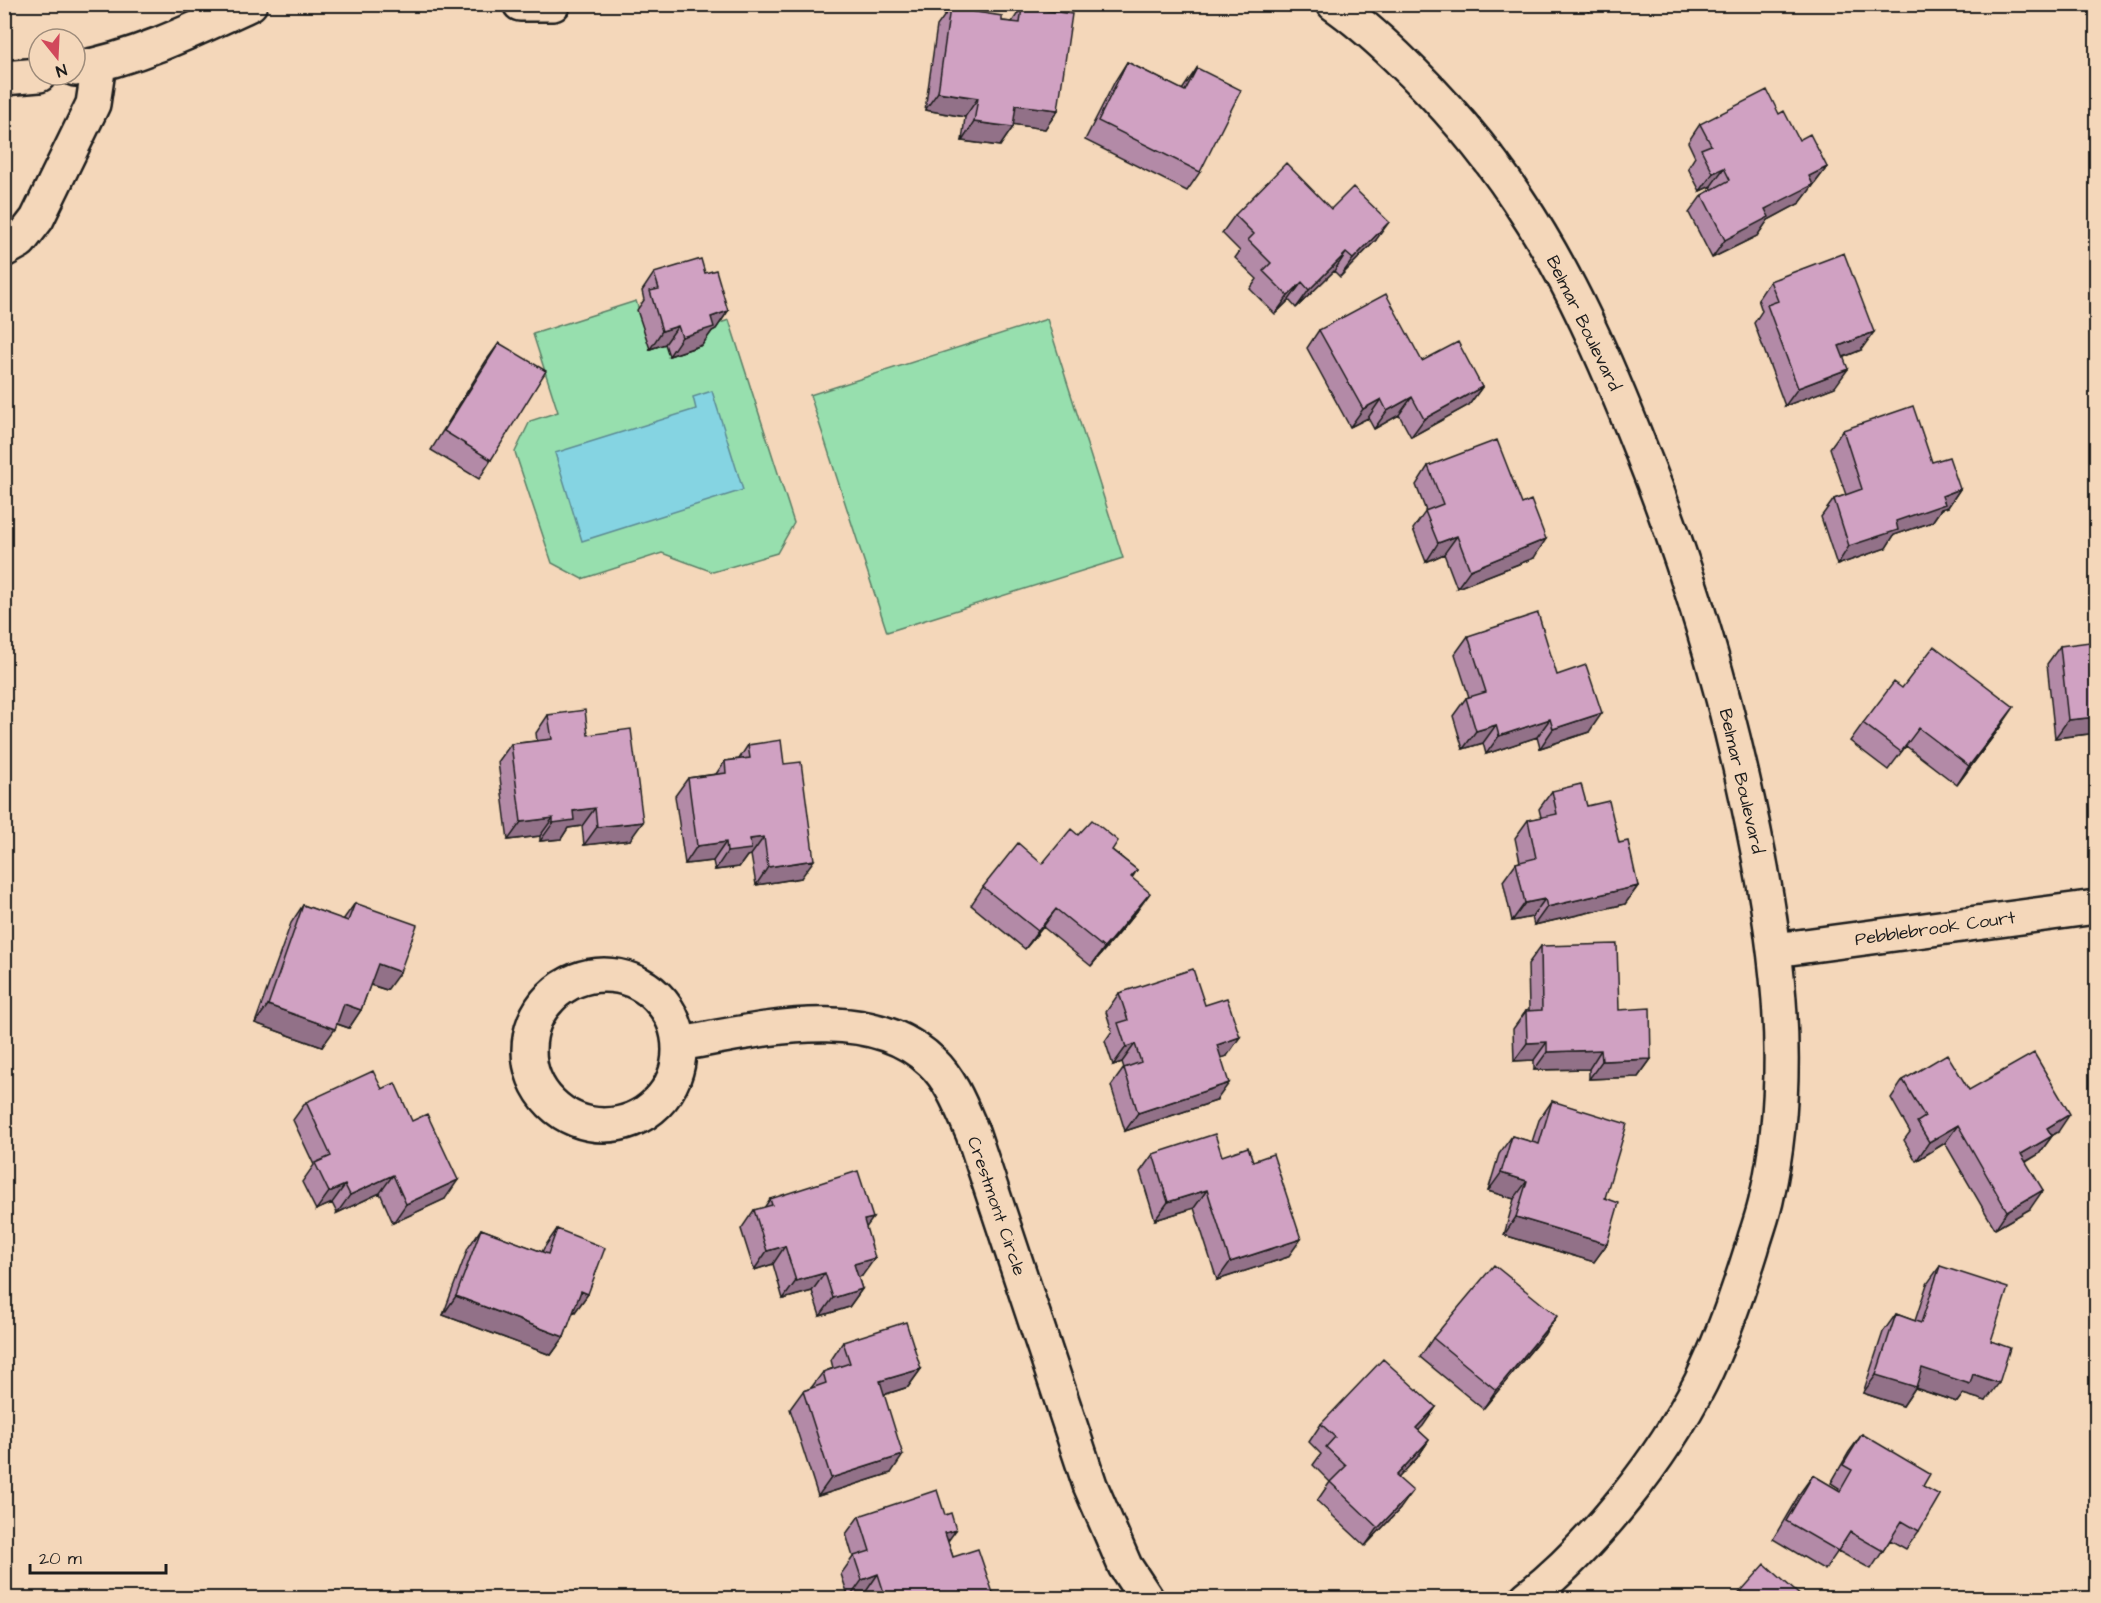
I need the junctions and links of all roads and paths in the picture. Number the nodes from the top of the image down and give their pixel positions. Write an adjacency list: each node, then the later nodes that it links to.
1 (250, 4): 5 (street)
2 (520, 4): 3 (street)
3 (553, 4)
4 (1354, 10): 10 (street, Belmar Boulevard)
5 (87, 66): 8 (street)
6 (27, 76): 7 (street)
7 (4, 78)
8 (4, 250)
9 (2097, 907): 10 (street, Pebblebrook Court)
10 (1774, 950): 13 (street, Belmar Boulevard)
11 (680, 1044): 11 (street); 12 (street, Crestmont Circle)
12 (1146, 1599)
13 (1527, 1599)

